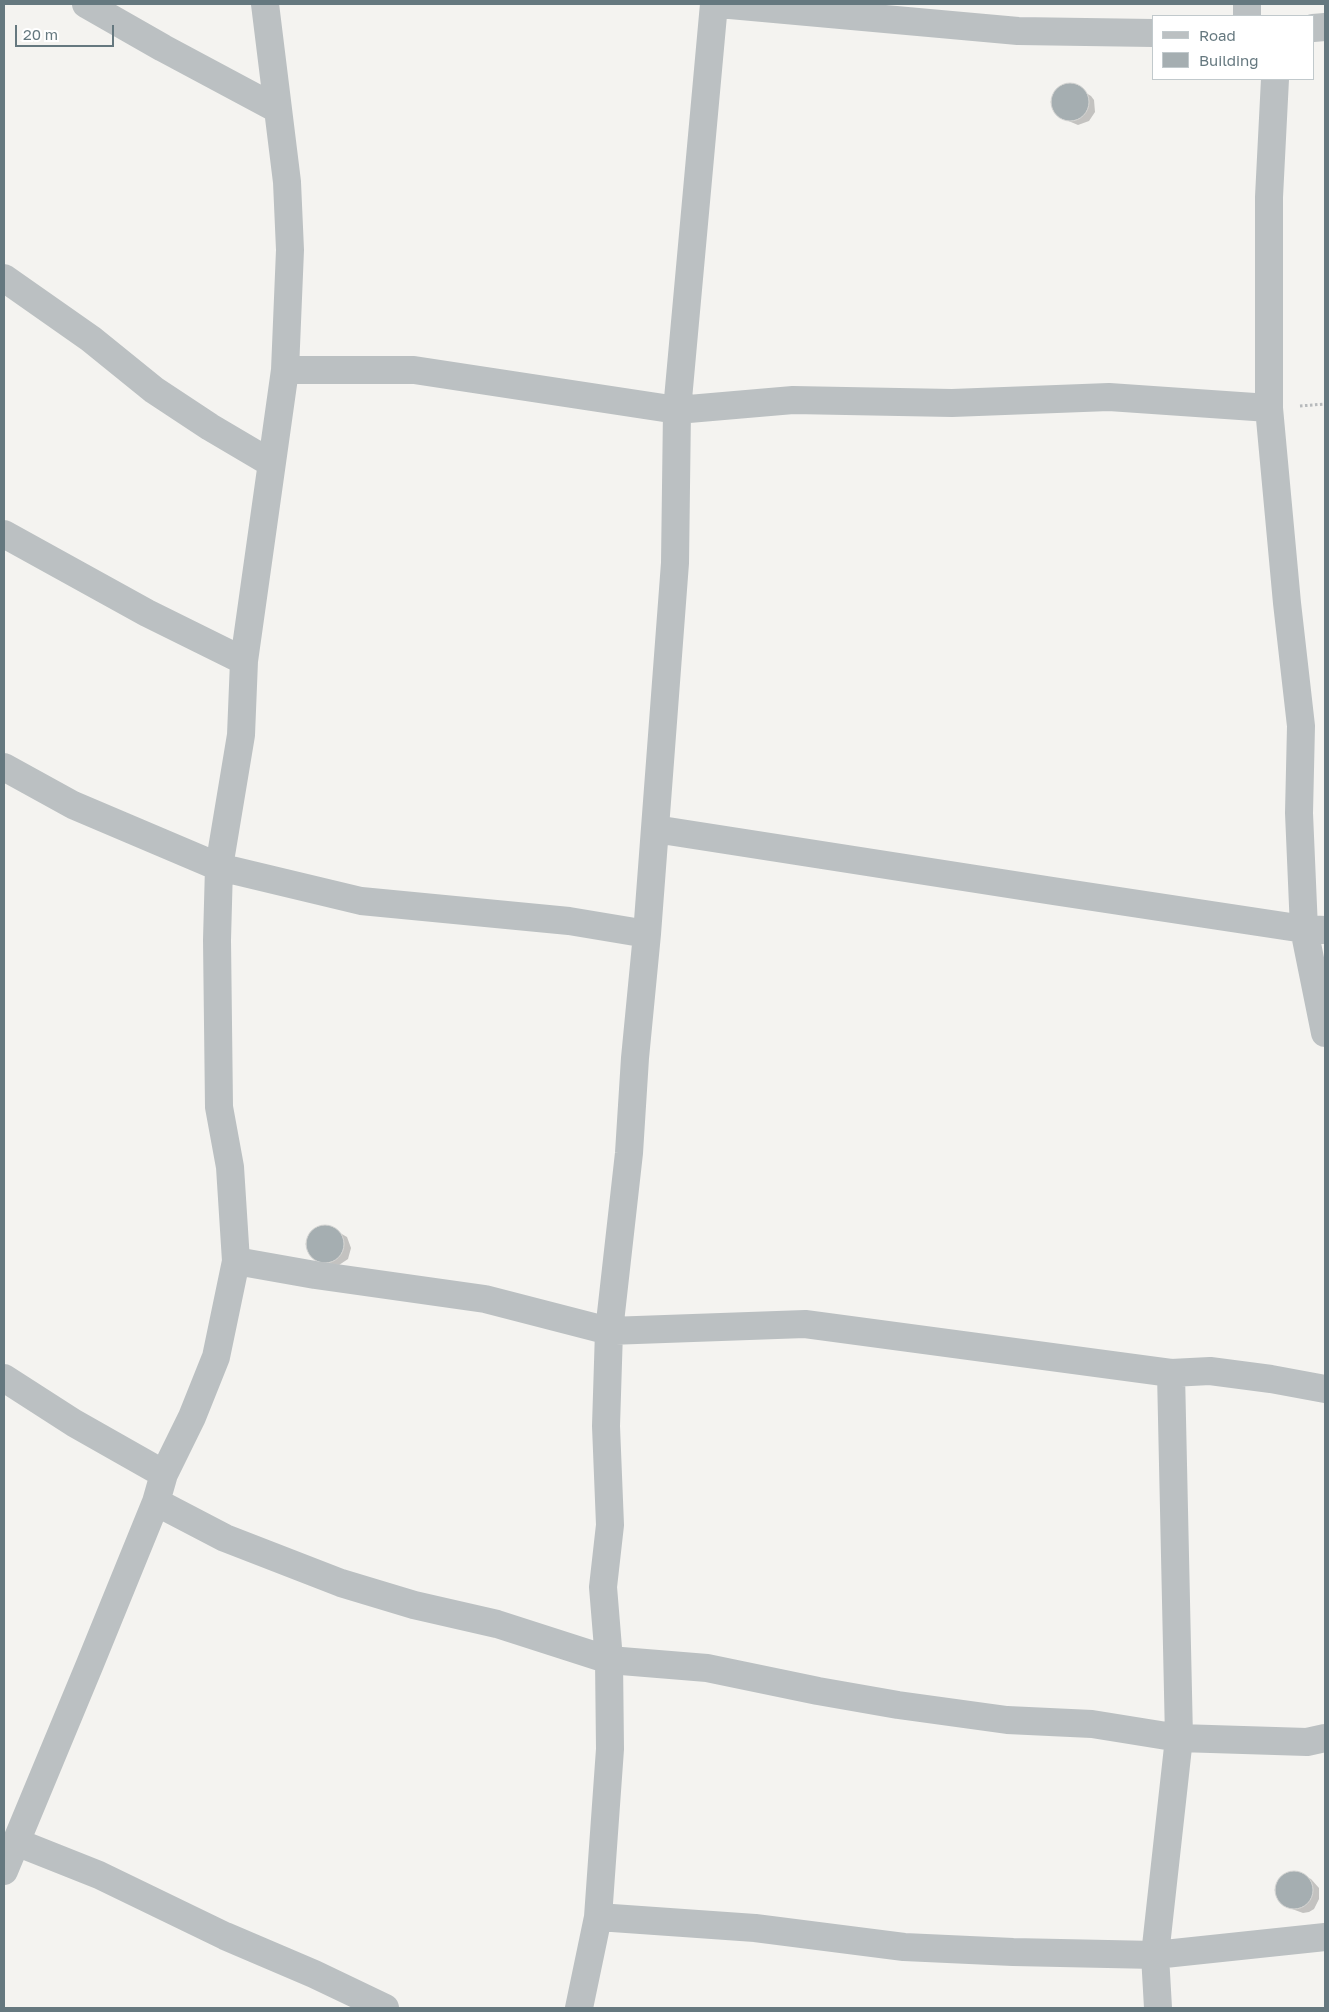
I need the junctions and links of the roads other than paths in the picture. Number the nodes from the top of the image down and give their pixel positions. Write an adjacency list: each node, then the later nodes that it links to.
1 (265, 4): 7 (street)
2 (714, 4): 11 (street)
3 (719, 4): 5 (street)
4 (99, 6): 7 (street)
5 (1152, 33)
6 (1275, 80): 10 (street)
7 (277, 109): 9 (street)
8 (4, 278): 12 (street)
9 (285, 370): 11 (street); 12 (street)
10 (1270, 408): 11 (street); 18 (street)
11 (677, 410): 16 (street)
12 (271, 463): 14 (street)
13 (4, 534): 14 (street)
14 (244, 661): 17 (street)
15 (4, 766): 17 (street)
16 (655, 829): 18 (street); 19 (street)
17 (219, 867): 19 (street); 21 (street)
18 (1315, 929): 20 (street)
19 (647, 934): 22 (street)
20 (1325, 1032)
21 (236, 1261): 22 (street); 26 (street)
22 (608, 1331): 23 (street); 28 (street)
23 (1171, 1373): 25 (street); 29 (street)
24 (4, 1378): 26 (street)
25 (1325, 1389)
26 (164, 1474): 27 (street)
27 (156, 1502): 28 (street); 31 (street)
28 (610, 1660): 29 (street); 33 (street)
29 (1179, 1738): 30 (street); 35 (street)
30 (1325, 1738)
31 (16, 1842): 32 (street); 36 (street)
32 (4, 1871)
33 (598, 1917): 35 (street); 37 (street)
34 (1325, 1937): 35 (street)
35 (1155, 1955): 38 (street)
36 (385, 2008)
37 (579, 2008)
38 (1158, 2008)

